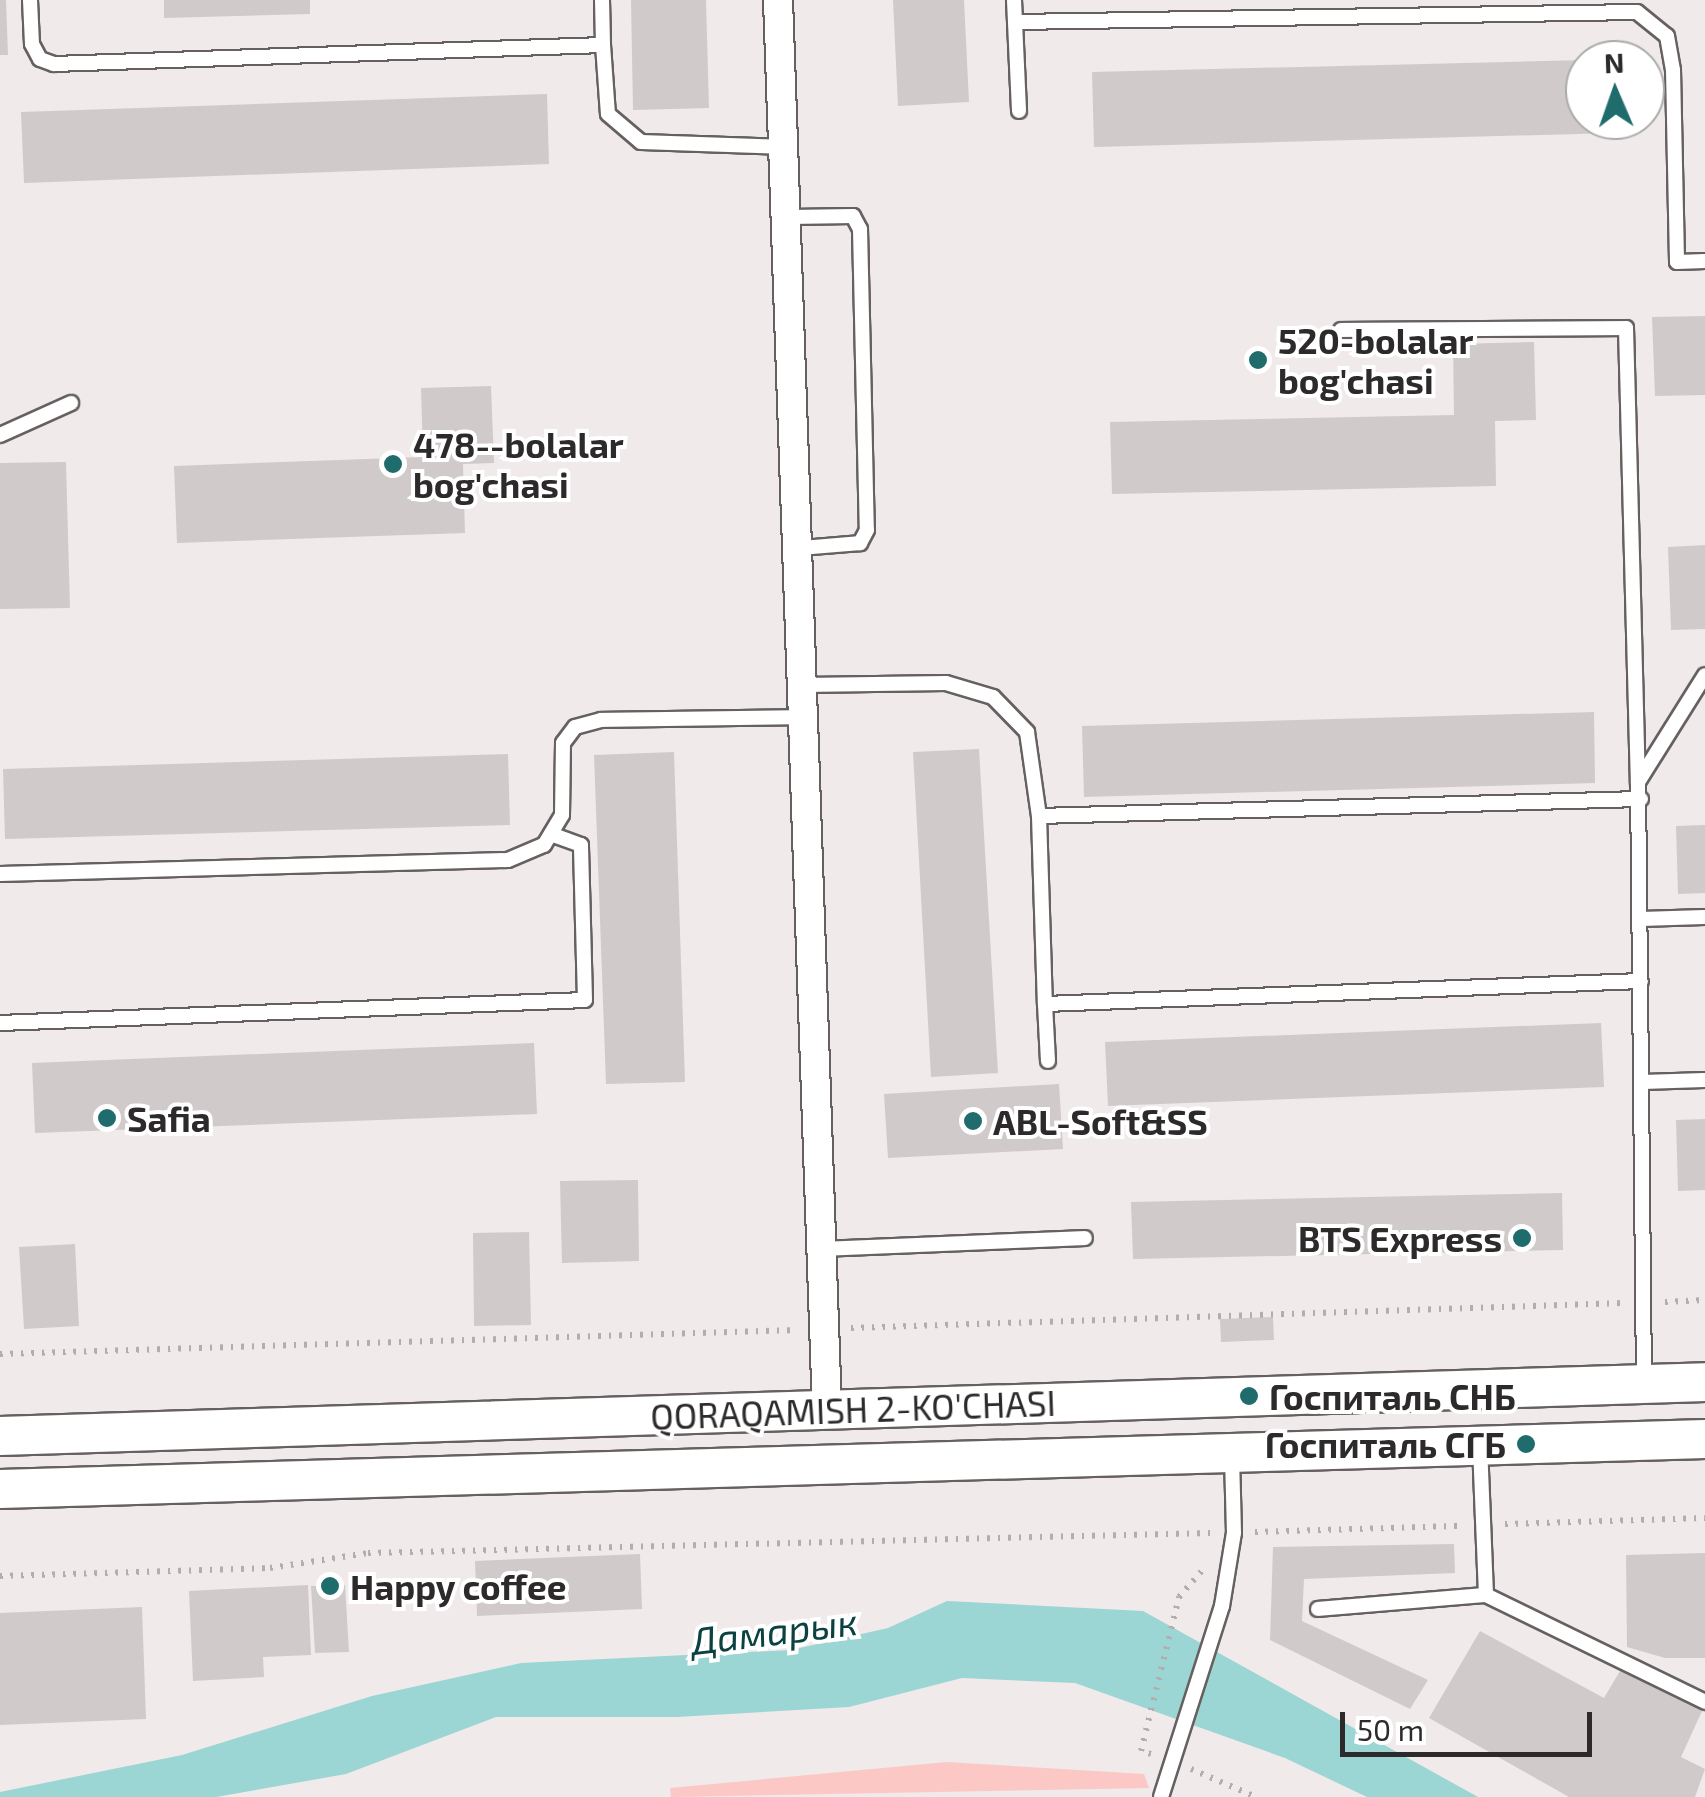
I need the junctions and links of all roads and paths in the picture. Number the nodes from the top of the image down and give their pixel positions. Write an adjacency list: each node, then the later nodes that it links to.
1 (30, 0): 6 (lane)
2 (602, 0): 6 (lane)
3 (778, 0): 8 (street)
4 (1014, 0): 5 (lane)
5 (1015, 22): 7 (lane); 10 (lane)
6 (602, 45): 8 (lane)
7 (1019, 111)
8 (787, 147): 9 (street)
9 (790, 217): 14 (street); 14 (lane)
10 (1705, 261)
11 (1341, 330): 18 (lane)
12 (71, 404): 13 (lane)
13 (0, 435)
14 (800, 548): 16 (street)
15 (1705, 675): 18 (lane)
16 (804, 685): 17 (street); 20 (lane)
17 (806, 717): 21 (lane); 32 (street)
18 (1638, 782): 19 (lane)
19 (1640, 799): 20 (lane); 24 (lane)
20 (1038, 816): 26 (lane)
21 (551, 834): 22 (lane); 27 (lane)
22 (0, 874)
23 (1705, 917): 24 (lane)
24 (1640, 919): 25 (lane)
25 (1640, 980): 26 (lane); 30 (lane)
26 (1045, 1004): 28 (lane)
27 (0, 1022)
28 (1048, 1061)
29 (1705, 1080): 30 (lane)
30 (1642, 1082): 34 (lane)
31 (1085, 1238): 32 (lane)
32 (822, 1249): 36 (street)
33 (1705, 1382): 34 (main road, QORAQAMISH 2-KO'CHASI)
34 (1644, 1384): 35 (main road, QORAQAMISH 2-KO'CHASI)
35 (997, 1405): 36 (main road, QORAQAMISH 2-KO'CHASI); 41 (main road)
36 (827, 1410): 37 (main road, QORAQAMISH 2-KO'CHASI)
37 (0, 1436)
38 (1705, 1439): 39 (main road, QORAQAMISH 2-KO'CHASI)
39 (1480, 1446): 40 (main road, QORAQAMISH 2-KO'CHASI); 45 (lane)
40 (1232, 1453): 41 (main road, QORAQAMISH 2-KO'CHASI); 43 (lane)
41 (1000, 1460): 42 (main road, QORAQAMISH 2-KO'CHASI)
42 (0, 1489)
43 (1234, 1533): 44 (path); 49 (lane)
44 (0, 1576)
45 (1486, 1596): 47 (lane); 48 (lane)
46 (1179, 1597): 49 (path)
47 (1318, 1609)
48 (1705, 1702)
49 (1174, 1761): 50 (lane); 51 (path)
50 (1161, 1797)
51 (1256, 1797)

